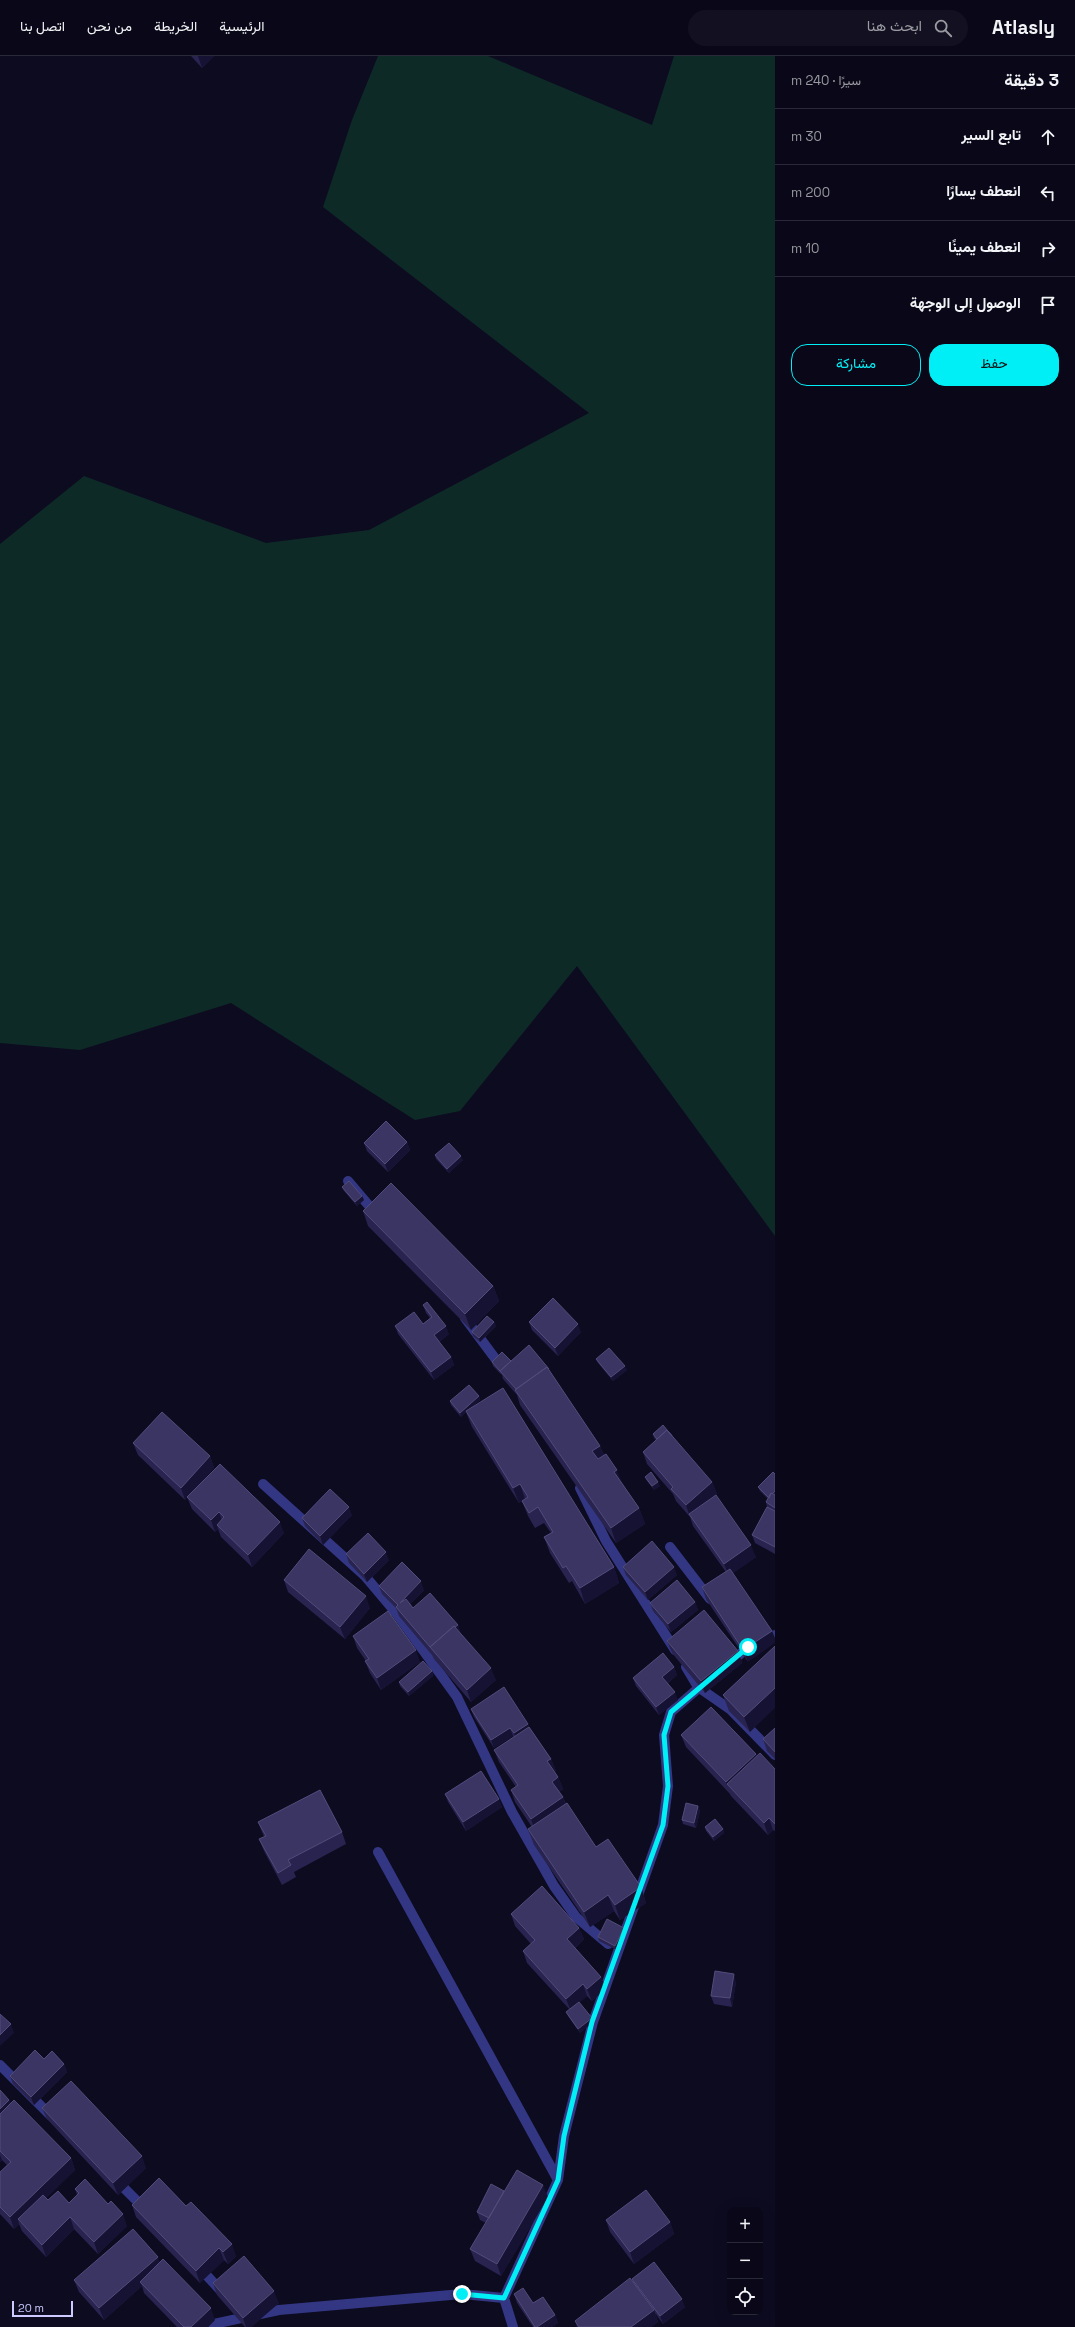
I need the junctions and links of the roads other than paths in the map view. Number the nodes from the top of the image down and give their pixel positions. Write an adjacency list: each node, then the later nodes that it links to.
1 (348, 1181): 2 (street)
2 (384, 1223)
3 (461, 1312): 4 (street)
4 (511, 1380)
5 (575, 1479): 10 (street)
6 (263, 1484): 13 (street)
7 (670, 1547): 8 (street)
8 (718, 1609)
9 (775, 1635): 10 (street)
10 (698, 1687): 11 (street); 13 (street)
11 (775, 1755)
12 (378, 1852): 17 (street)
13 (617, 1952): 17 (street)
14 (0, 2065): 15 (street)
15 (61, 2125)
16 (105, 2169): 18 (street)
17 (558, 2180): 20 (street)
18 (154, 2219)
19 (192, 2259): 21 (street)
20 (504, 2298): 21 (street); 23 (street)
21 (245, 2317): 22 (street)
22 (200, 2327)
23 (513, 2327)

